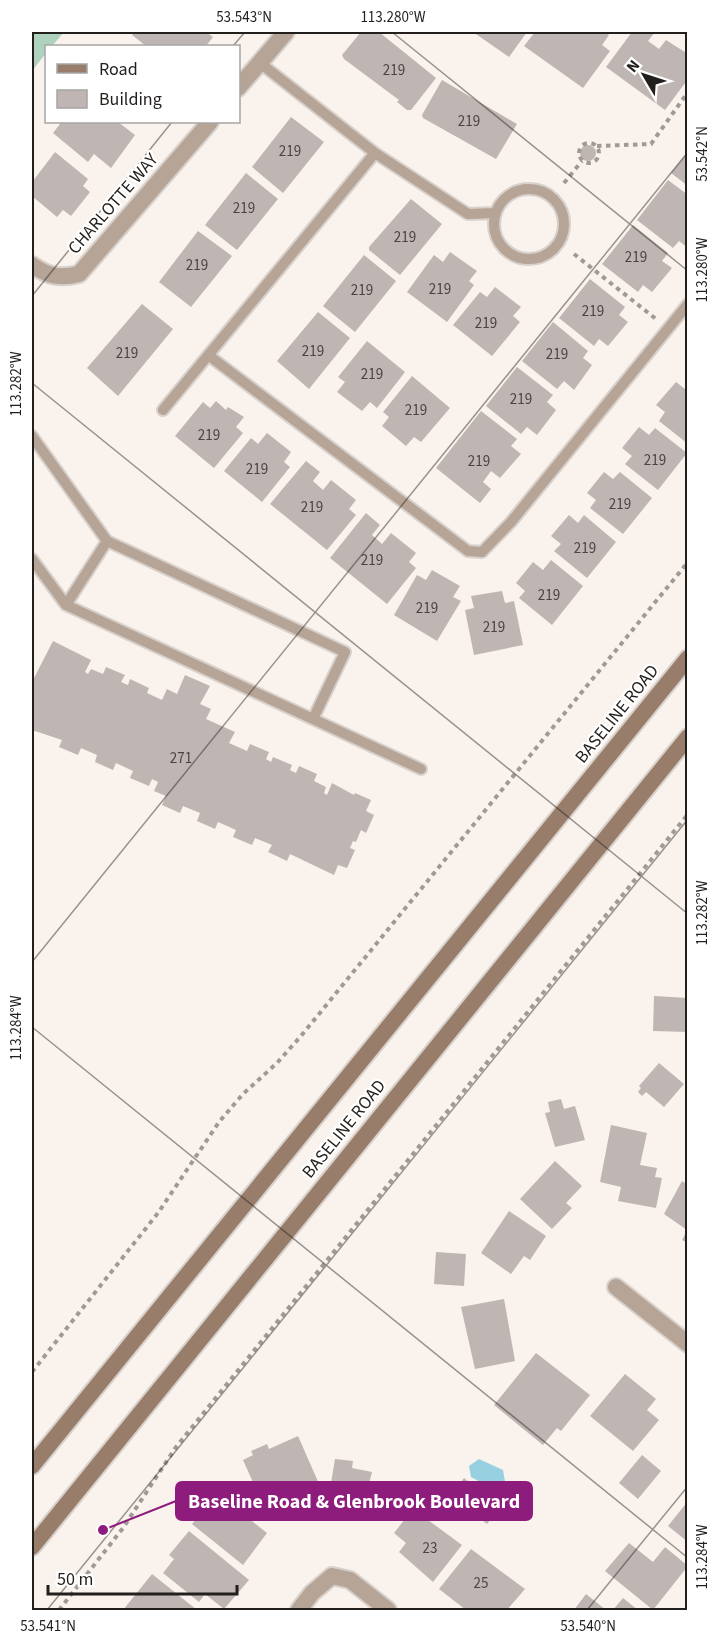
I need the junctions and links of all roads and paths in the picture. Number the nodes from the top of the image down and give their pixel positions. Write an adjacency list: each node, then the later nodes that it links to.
1 (286, 32): 2 (street)
2 (260, 63): 3 (street); 7 (lane)
3 (240, 86)
4 (687, 92): 6 (path)
5 (209, 123): 12 (street, CHARLOTTE WAY)
6 (597, 146): 8 (path); 8 (path)
7 (375, 153): 10 (lane); 15 (lane)
8 (582, 161): 9 (path)
9 (564, 183)
10 (495, 213): 10 (lane)
11 (574, 254): 14 (path)
12 (32, 265)
13 (687, 304): 14 (lane)
14 (669, 329): 15 (lane)
15 (208, 355): 16 (lane)
16 (163, 410)
17 (32, 436): 18 (lane)
18 (107, 541): 21 (lane); 23 (lane)
19 (32, 559): 21 (lane)
20 (687, 562): 29 (path)
21 (66, 605): 23 (lane)
22 (687, 658): 30 (main road, BASELINE ROAD)
23 (313, 719): 25 (lane)
24 (687, 737): 31 (main road, BASELINE ROAD)
25 (421, 769)
26 (687, 814): 32 (path)
27 (616, 1287): 28 (street)
28 (687, 1344)
29 (32, 1372)
30 (32, 1466)
31 (32, 1547)
32 (59, 1611)
33 (299, 1611): 34 (street)
34 (388, 1611)

